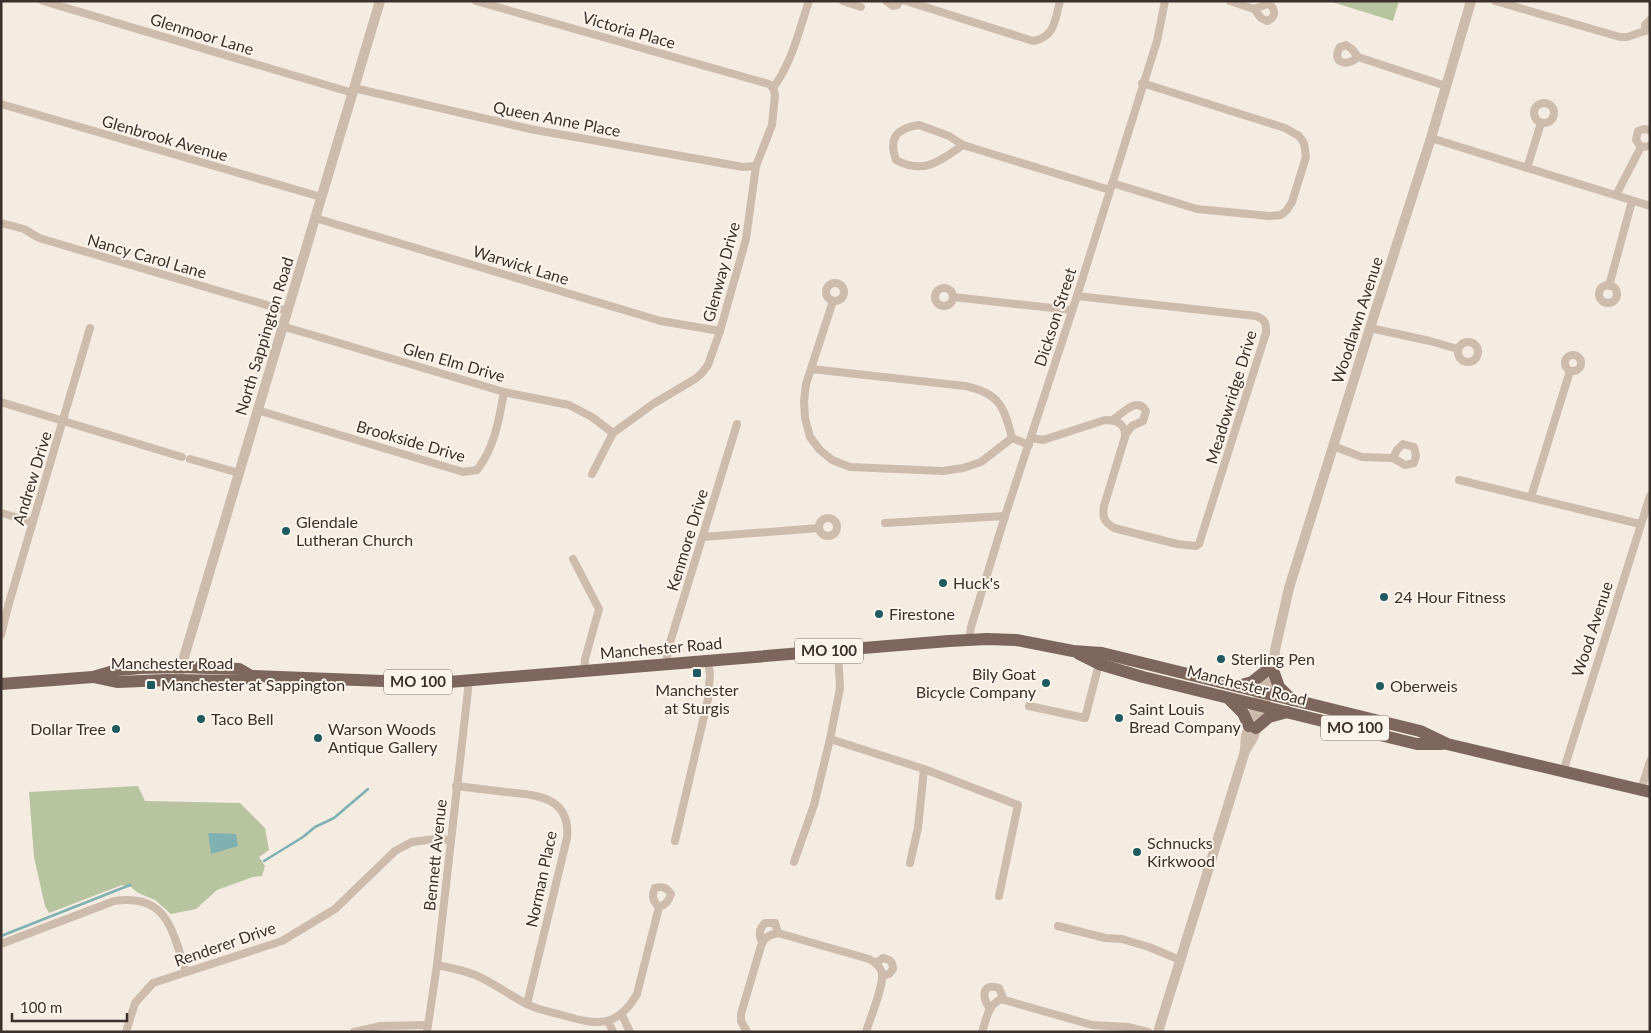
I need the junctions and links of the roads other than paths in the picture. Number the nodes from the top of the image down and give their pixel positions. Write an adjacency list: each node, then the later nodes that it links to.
1 (44, 1): 17 (street, Glenmoor Lane)
2 (77, 1): 17 (street)
3 (380, 1): 24 (street, North Sappington Road)
4 (476, 1): 23 (street, Victoria Place)
5 (809, 1): 23 (street)
6 (844, 1): 15 (street)
7 (886, 1): 8 (street)
8 (900, 1)
9 (906, 1): 10 (street)
10 (1060, 1)
11 (1165, 1): 21 (street, Dickson Street)
12 (1230, 1): 16 (street)
13 (1471, 1): 22 (street, Woodlawn Avenue)
14 (1495, 1): 19 (street)
15 (861, 6)
16 (1254, 9)
17 (74, 10): 24 (street, Glenmoor Lane)
18 (1650, 20): 19 (street)
19 (1648, 33)
20 (1358, 57): 22 (street)
21 (1142, 83): 34 (street, Dickson Street); 34 (street)
22 (1446, 86): 28 (street, Woodlawn Avenue)
23 (773, 88): 32 (street, Glenway Drive)
24 (354, 90): 32 (street, Queen Anne Place); 36 (street, North Sappington Road)
25 (1, 104): 36 (street, Glenbrook Avenue)
26 (1541, 124): 33 (street)
27 (1650, 130): 31 (street)
28 (1431, 138): 33 (street); 49 (street, Woodlawn Avenue)
29 (963, 145): 29 (street); 34 (street)
30 (1650, 146): 31 (street)
31 (1641, 147): 35 (street)
32 (756, 166): 50 (street, Glenway Drive)
33 (1527, 168): 35 (street)
34 (1111, 186): 42 (street, Dickson Street)
35 (1616, 195): 37 (street)
36 (321, 198): 39 (street, North Sappington Road)
37 (1632, 201): 38 (street); 41 (street)
38 (1650, 206)
39 (315, 218): 46 (street, North Sappington Road); 50 (street, Warwick Lane)
40 (1, 223): 46 (street, Nancy Carol Lane)
41 (1609, 286)
42 (1077, 296): 45 (street, Dickson Street); 61 (street, Meadowridge Drive)
43 (953, 297): 45 (street)
44 (833, 301): 52 (street)
45 (1071, 310): 63 (street, Dickson Street)
46 (287, 311): 47 (street, North Sappington Road)
47 (282, 326): 54 (street, Glen Elm Drive); 56 (street, North Sappington Road)
48 (90, 328): 58 (street, Andrew Drive)
49 (1370, 328): 51 (street); 64 (street, Woodlawn Avenue)
50 (720, 330): 60 (street, Glenway Drive)
51 (1458, 349)
52 (811, 369): 62 (street); 62 (street)
53 (1570, 371): 70 (street)
54 (504, 392): 56 (street, Brookside Drive); 60 (street, Glen Elm Drive)
55 (1, 402): 58 (street)
56 (257, 410): 66 (street, North Sappington Road)
57 (1114, 420): 61 (street); 61 (street); 63 (street)
58 (64, 421): 66 (street); 73 (street, Andrew Drive)
59 (737, 424): 77 (street, Kenmore Drive)
60 (613, 433): 67 (street, Glenway Drive)
61 (1125, 435)
62 (1012, 438): 63 (street)
63 (1030, 442): 72 (street, Dickson Street)
64 (1333, 446): 65 (street); 88 (street, Woodlawn Avenue)
65 (1393, 458)
66 (239, 473): 89 (street, North Sappington Road)
67 (592, 474)
68 (1459, 480): 70 (street)
69 (1650, 496): 75 (street, Wood Avenue)
70 (1531, 497): 75 (street)
71 (1, 513): 73 (street)
72 (1005, 516): 74 (street); 81 (street, Dickson Street)
73 (33, 522): 79 (street, Andrew Drive)
74 (884, 523)
75 (1640, 524): 101 (street, Wood Avenue)
76 (819, 528): 77 (street)
77 (703, 537): 85 (street, Kenmore Drive)
78 (573, 559): 87 (street)
79 (5, 602): 80 (street, Andrew Drive)
80 (1, 635)
81 (969, 640): 82 (main road, Manchester Road / MO 100); 83 (main road, Manchester Road / MO 100)
82 (838, 650): 84 (main road, Manchester Road / MO 100); 98 (street)
83 (1073, 651): 86 (main road, Manchester Road / MO 100); 92 (main road, Manchester Road / MO 100)
84 (708, 661): 85 (main road, Manchester Road / MO 100); 105 (street)
85 (666, 664): 87 (main road, Manchester Road / MO 100)
86 (1099, 664): 93 (main road, Manchester Road / MO 100); 95 (street)
87 (584, 671): 90 (main road, Manchester Road / MO 100)
88 (1270, 672): 92 (main road); 94 (street, Woodlawn Avenue); 96 (main road)
89 (179, 673): 90 (main road, Manchester Road / MO 100); 91 (main road, Manchester Road / MO 100)
90 (469, 681): 102 (street, Bennett Avenue)
91 (1, 684)
92 (1238, 687): 94 (main road, Manchester Road / MO 100)
93 (1226, 697): 94 (main road, Manchester Road / MO 100); 97 (main road)
94 (1261, 699): 96 (main road, Manchester Road / MO 100); 97 (street, Woodlawn Avenue)
95 (1029, 706)
96 (1289, 706): 97 (main road); 101 (main road, Manchester Road / MO 100)
97 (1253, 727): 114 (street, Woodlawn Avenue)
98 (830, 739): 100 (street); 106 (street)
99 (1650, 761): 103 (street)
100 (924, 769): 107 (street); 108 (street)
101 (1563, 772): 103 (main road, Manchester Road / MO 100)
102 (456, 786): 104 (street, Bennett Avenue); 118 (street, Norman Place)
103 (1646, 791)
104 (450, 840): 115 (street, Bennett Avenue); 116 (street, Renderer Drive)
105 (675, 842)
106 (794, 862)
107 (910, 863)
108 (999, 896)
109 (659, 908): 120 (street)
110 (1058, 926): 114 (street)
111 (778, 933): 112 (street); 112 (street); 128 (street)
112 (765, 939): 127 (street)
113 (1, 944): 116 (street)
114 (1180, 960): 131 (street, Woodlawn Avenue)
115 (437, 965): 118 (street); 122 (street, Bennett Avenue)
116 (186, 972): 123 (street, Renderer Drive)
117 (1004, 1000): 119 (street); 119 (street); 130 (street)
118 (527, 1004): 121 (street)
119 (990, 1008): 129 (street)
120 (622, 1015): 121 (street); 126 (street)
121 (608, 1021): 125 (street)
122 (427, 1028): 124 (street)
123 (126, 1032)
124 (354, 1032)
125 (613, 1032)
126 (630, 1032)
127 (747, 1032)
128 (866, 1032)
129 (982, 1032)
130 (1148, 1032)
131 (1158, 1032)

